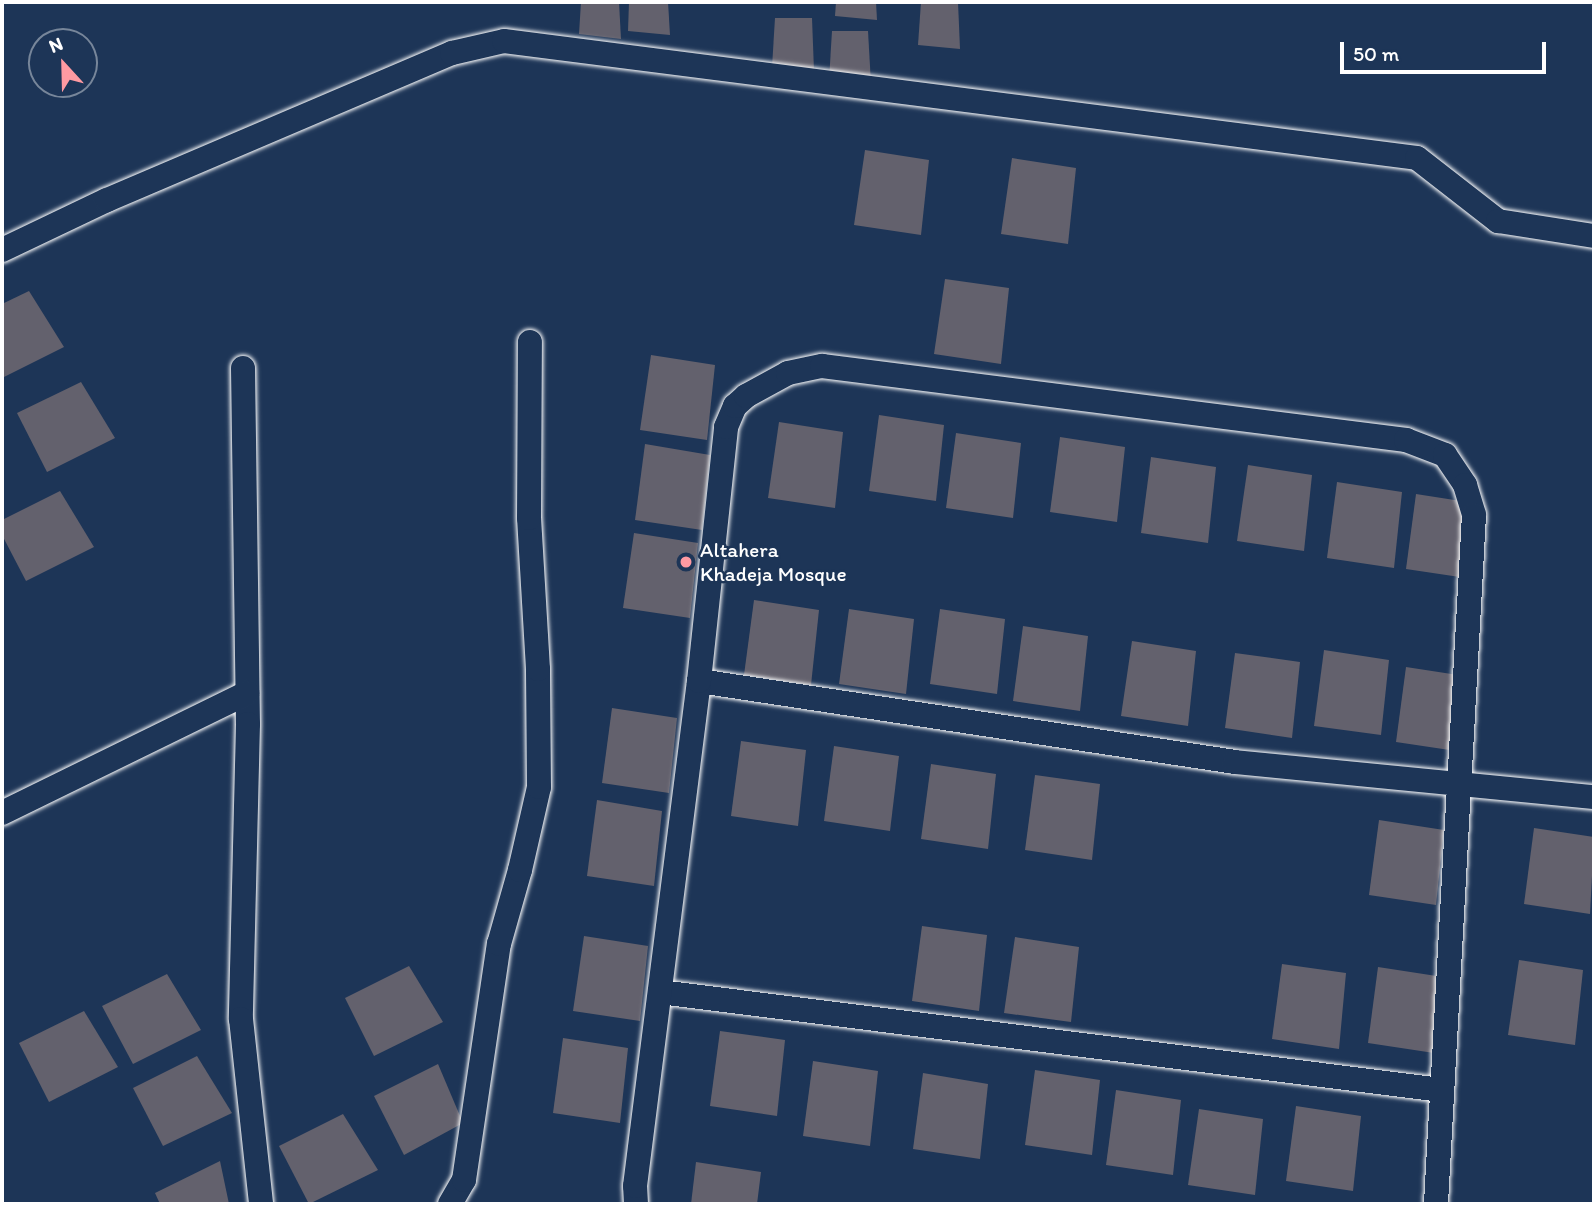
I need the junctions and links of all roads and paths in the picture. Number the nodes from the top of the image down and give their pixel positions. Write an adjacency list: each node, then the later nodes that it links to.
1 (1594, 236): 2 (street)
2 (2, 250)
3 (530, 342): 13 (street)
4 (243, 368): 6 (street)
5 (699, 681): 7 (street); 7 (street); 10 (street)
6 (247, 693): 9 (street); 12 (street)
7 (1460, 785): 8 (street); 11 (street)
8 (1594, 797)
9 (2, 813)
10 (660, 992): 11 (street); 14 (street)
11 (1441, 1090): 15 (street)
12 (261, 1204)
13 (450, 1204)
14 (636, 1204)
15 (1436, 1204)

